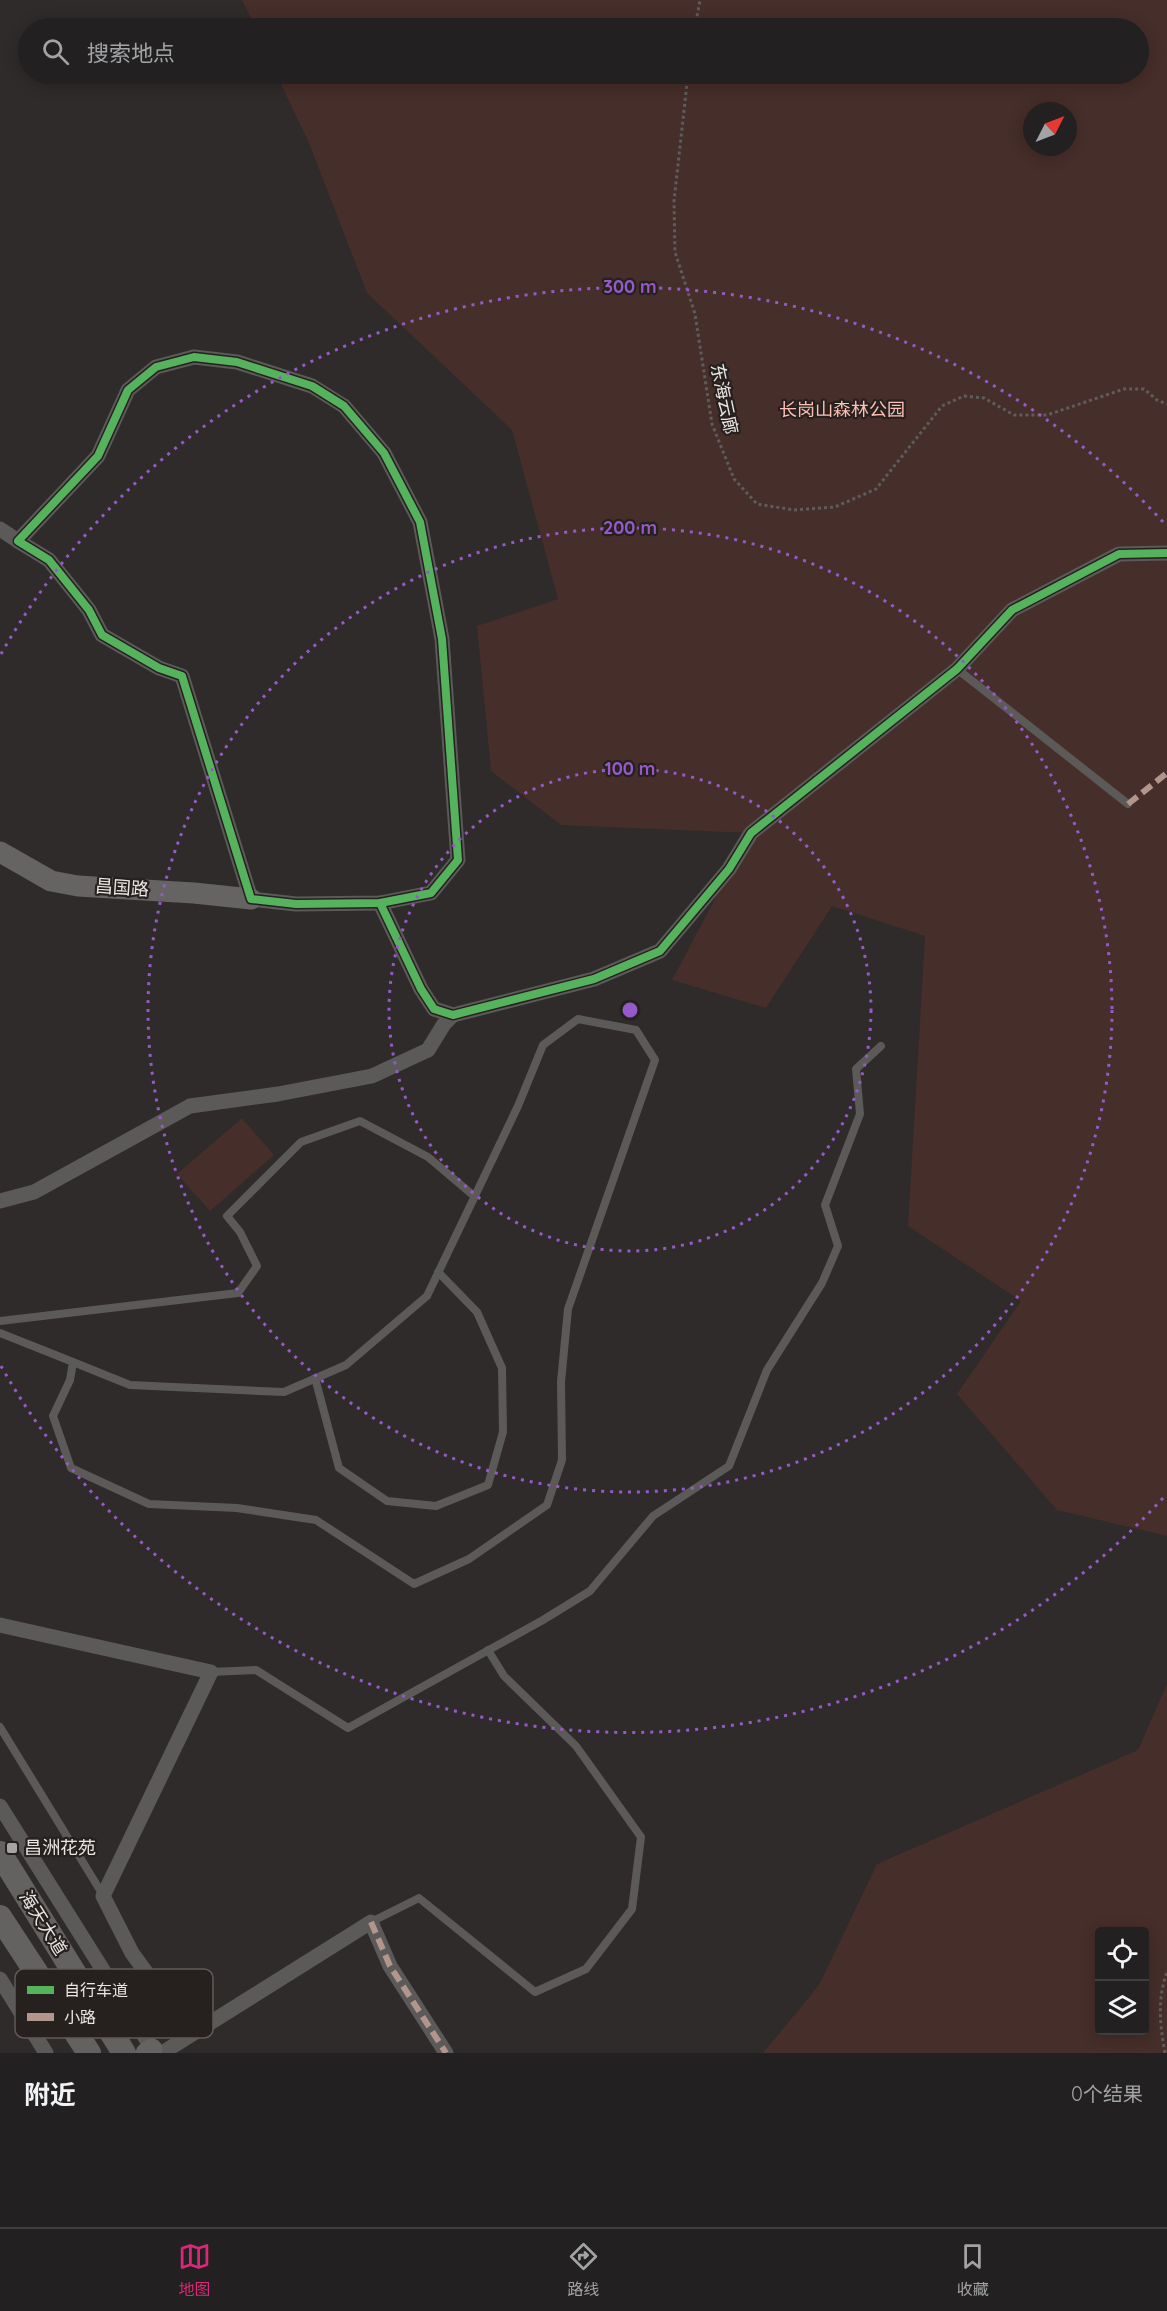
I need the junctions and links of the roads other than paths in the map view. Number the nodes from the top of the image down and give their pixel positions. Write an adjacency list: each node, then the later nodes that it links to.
1 (0, 529): 2 (street)
2 (18, 541): 7 (street); 8 (street)
3 (1167, 553): 4 (street)
4 (957, 669): 5 (lane); 9 (street)
5 (1128, 804)
6 (0, 852): 7 (main road, 昌国路)
7 (251, 899): 8 (street)
8 (380, 903): 9 (street)
9 (453, 1015): 12 (street)
10 (882, 1046): 19 (lane)
11 (474, 1196): 13 (lane); 14 (lane); 16 (lane)
12 (0, 1201)
13 (438, 1272): 17 (lane); 17 (lane)
14 (0, 1322)
15 (0, 1333): 16 (lane)
16 (73, 1362): 17 (lane)
17 (315, 1378)
18 (0, 1625): 20 (street)
19 (488, 1650): 20 (lane); 26 (lane)
20 (211, 1672): 24 (street)
21 (0, 1727): 24 (lane)
22 (0, 1806): 29 (street)
23 (0, 1853): 28 (main road, 海天大道)
24 (103, 1896): 30 (street)
25 (0, 1917): 27 (main road, 海天大道)
26 (371, 1922): 33 (street); 43 (street)
27 (34, 1969)
28 (72, 1969)
29 (102, 1969)
30 (144, 1969)
31 (0, 1979): 32 (street)
32 (15, 2003)
33 (213, 2020)
34 (37, 2038): 40 (street)
35 (79, 2038): 41 (main road, 海天大道)
36 (115, 2038): 42 (main road, 海天大道)
37 (145, 2038): 39 (street)
38 (183, 2038): 39 (street)
39 (154, 2052)
40 (46, 2053)
41 (89, 2053)
42 (124, 2053)
43 (446, 2053)

